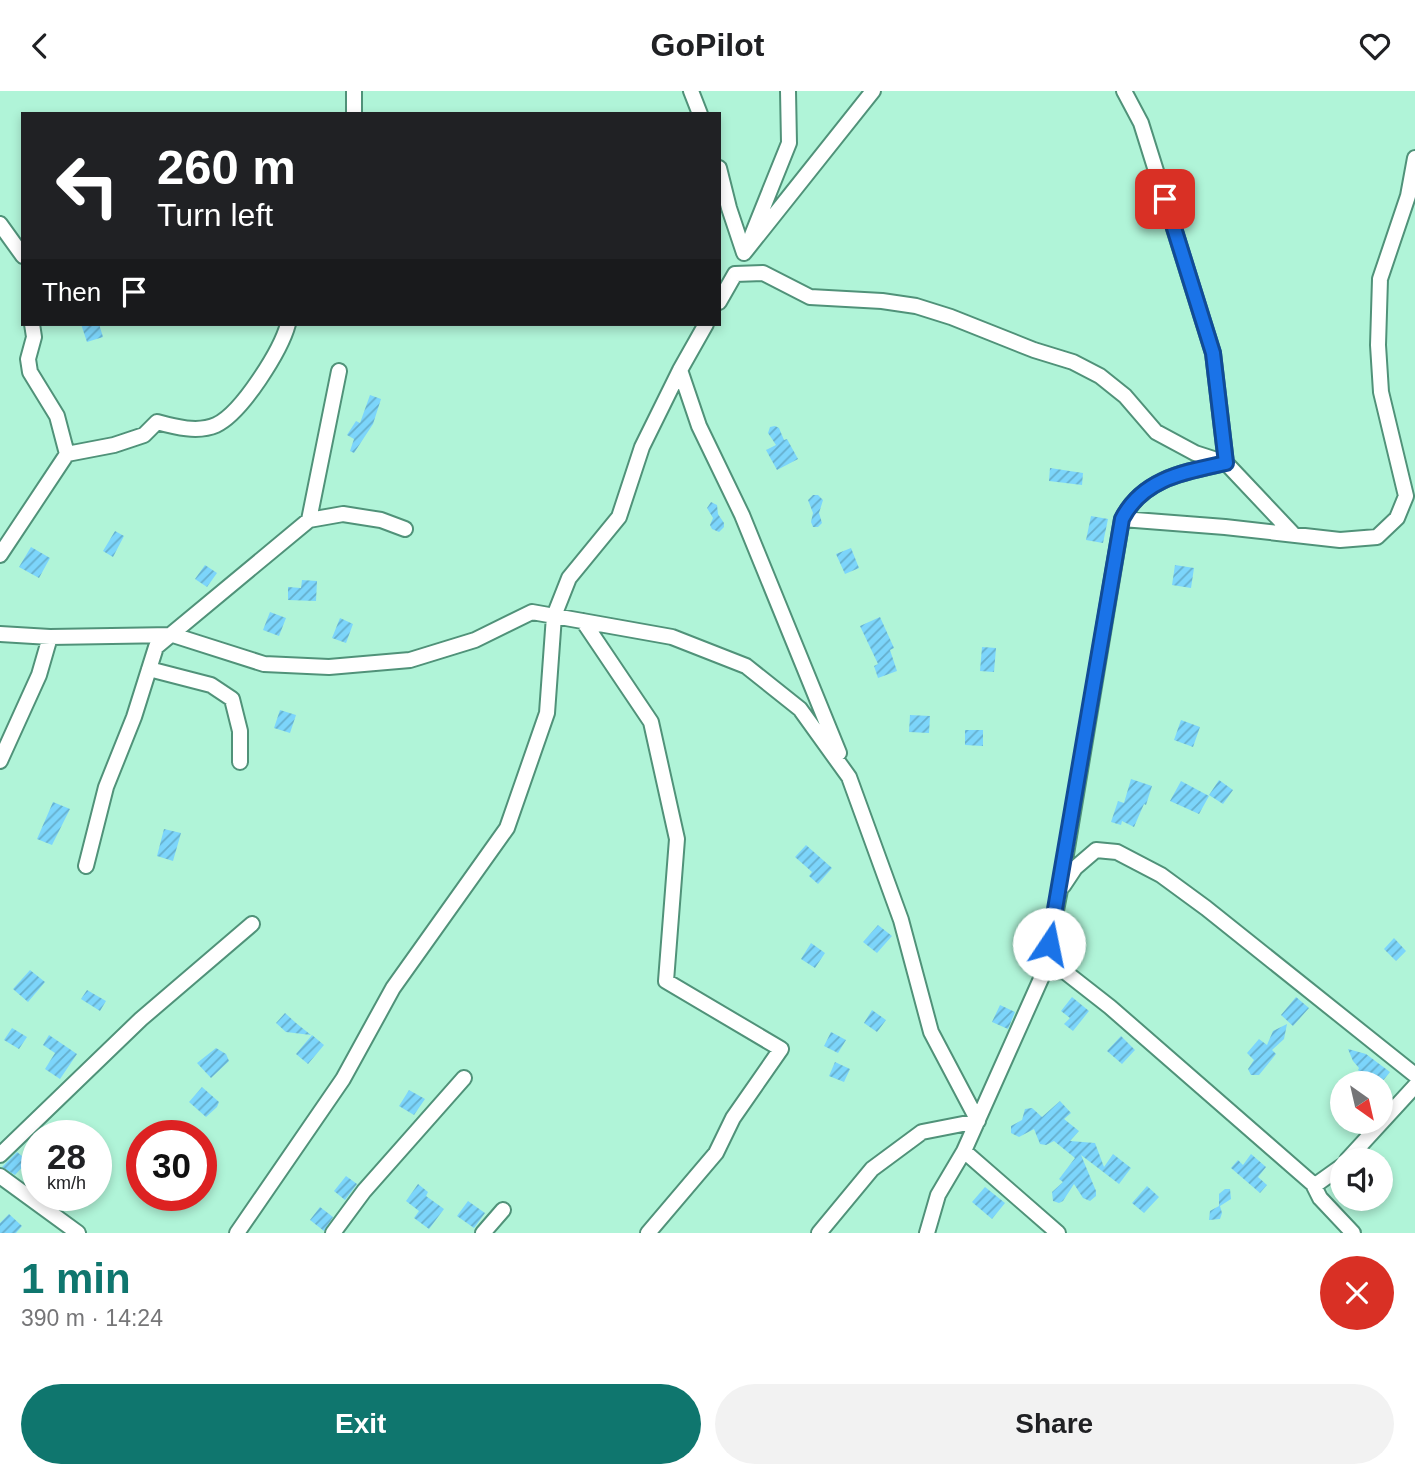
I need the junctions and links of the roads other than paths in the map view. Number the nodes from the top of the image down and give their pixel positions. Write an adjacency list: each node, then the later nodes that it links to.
1 (354, 91): 6 (street)
2 (691, 91): 7 (street)
3 (788, 91): 12 (street)
4 (873, 91): 12 (street)
5 (1124, 91): 21 (street)
6 (354, 112)
7 (699, 112)
8 (1415, 157): 25 (street)
9 (721, 176): 12 (street)
10 (0, 224): 11 (street)
11 (21, 253)
12 (744, 253): 13 (street)
13 (735, 274): 14 (street); 21 (street)
14 (721, 298)
15 (32, 326): 20 (street)
16 (287, 326): 20 (street)
17 (705, 326): 18 (street)
18 (680, 370): 27 (street); 35 (street)
19 (340, 371): 23 (street)
20 (67, 454): 26 (street)
21 (1226, 463): 22 (street); 25 (street)
22 (1122, 519): 25 (street); 37 (street)
23 (309, 520): 24 (street); 30 (street)
24 (405, 529)
25 (1294, 535)
26 (0, 555)
27 (554, 615): 28 (street); 30 (street); 52 (street)
28 (583, 621): 35 (street); 55 (street)
29 (0, 634): 31 (street)
30 (173, 635): 31 (street); 32 (street)
31 (50, 637): 33 (street)
32 (149, 669): 34 (street); 36 (street)
33 (0, 761)
34 (240, 762)
35 (849, 777): 43 (street)
36 (86, 866)
37 (1060, 890): 39 (street); 40 (street)
38 (252, 924): 46 (street)
39 (1044, 972): 43 (street); 49 (street)
40 (1415, 1075)
41 (464, 1078): 53 (street)
42 (1415, 1086): 44 (street)
43 (978, 1121): 45 (street); 56 (street)
44 (1358, 1148)
45 (964, 1151): 57 (street); 58 (street)
46 (0, 1155)
47 (1330, 1174): 49 (street)
48 (0, 1176): 51 (street)
49 (1314, 1186): 59 (street)
50 (503, 1210): 54 (street)
51 (78, 1233)
52 (237, 1233)
53 (332, 1233)
54 (483, 1233)
55 (648, 1233)
56 (819, 1233)
57 (927, 1233)
58 (1058, 1233)
59 (1353, 1233)

